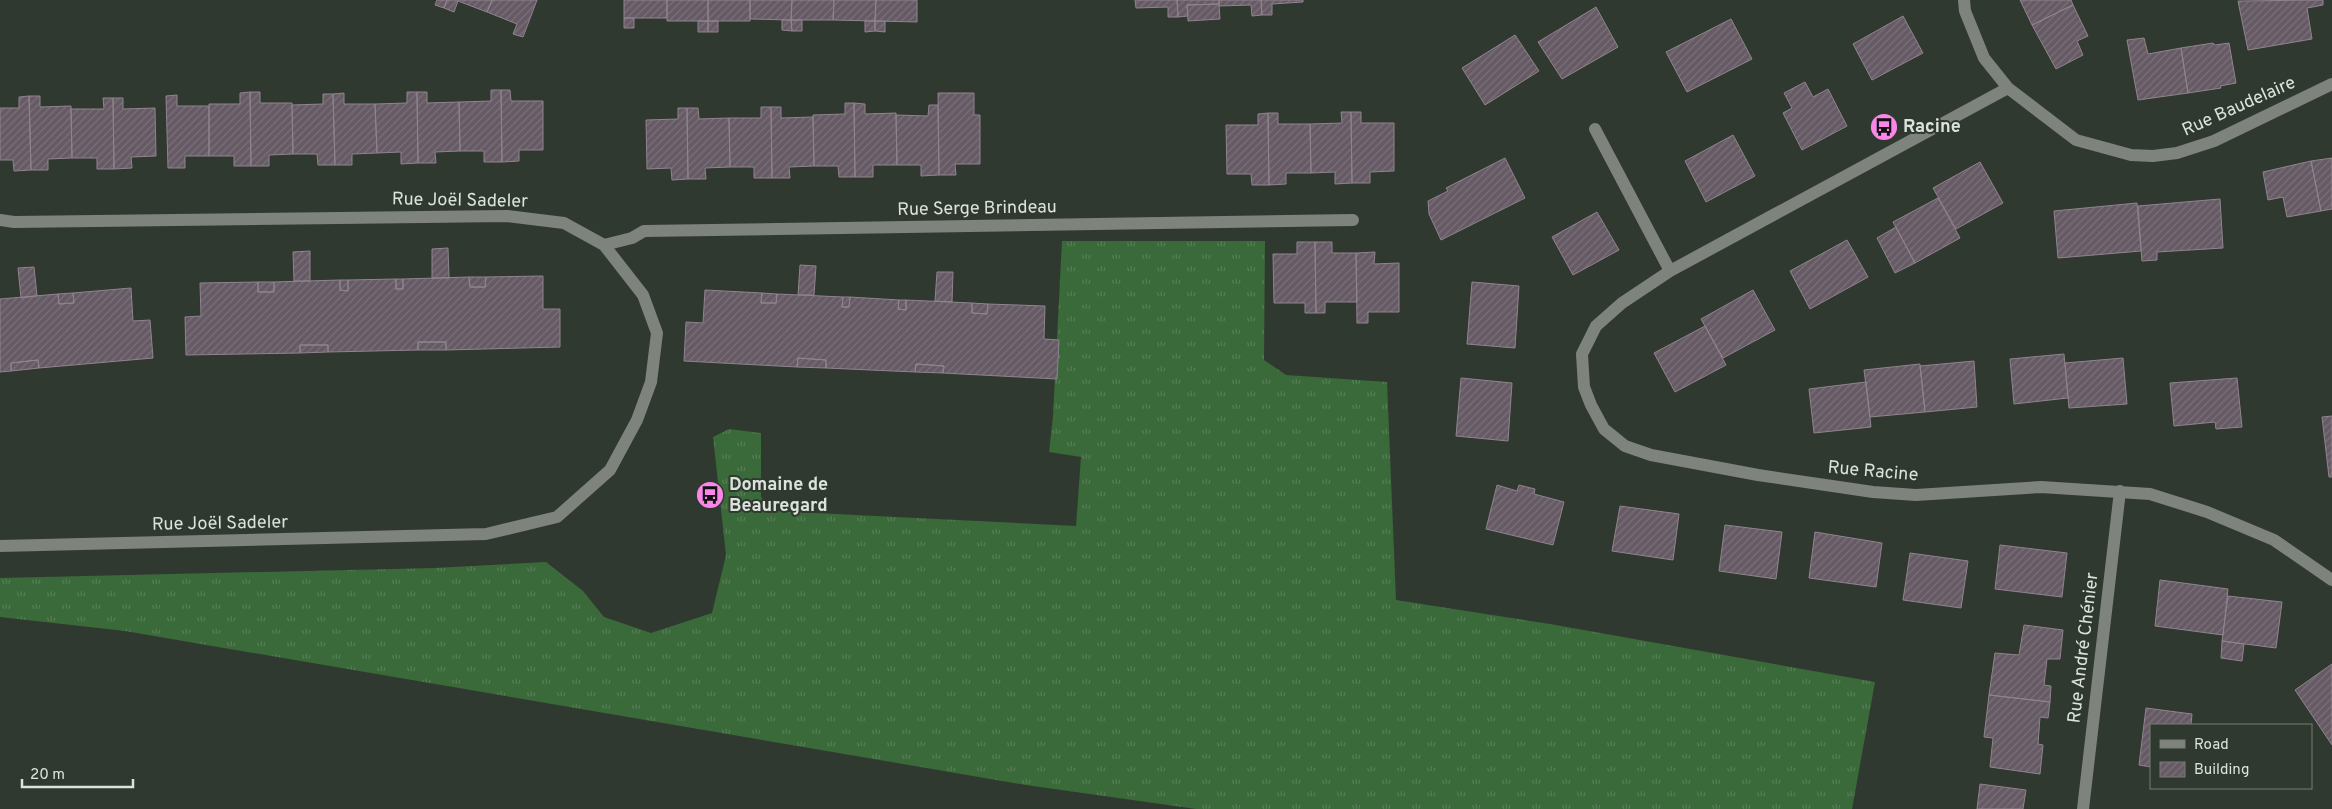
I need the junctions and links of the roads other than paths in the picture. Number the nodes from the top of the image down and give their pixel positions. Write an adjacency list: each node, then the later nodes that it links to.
1 (1964, 0): 3 (street, Rue Baudelaire)
2 (2332, 84): 3 (street, Rue Baudelaire)
3 (2008, 88): 8 (street, Rue Racine)
4 (1595, 129): 8 (street)
5 (0, 220): 7 (street, Rue Joël Sadeler)
6 (1353, 220): 7 (street, Rue Serge Brindeau)
7 (604, 245): 10 (street, Rue Joël Sadeler)
8 (1670, 271): 9 (street, Rue Racine)
9 (2120, 491): 11 (street, Rue Racine); 12 (street, Rue André Chénier)
10 (0, 546)
11 (2332, 580)
12 (2083, 809)

